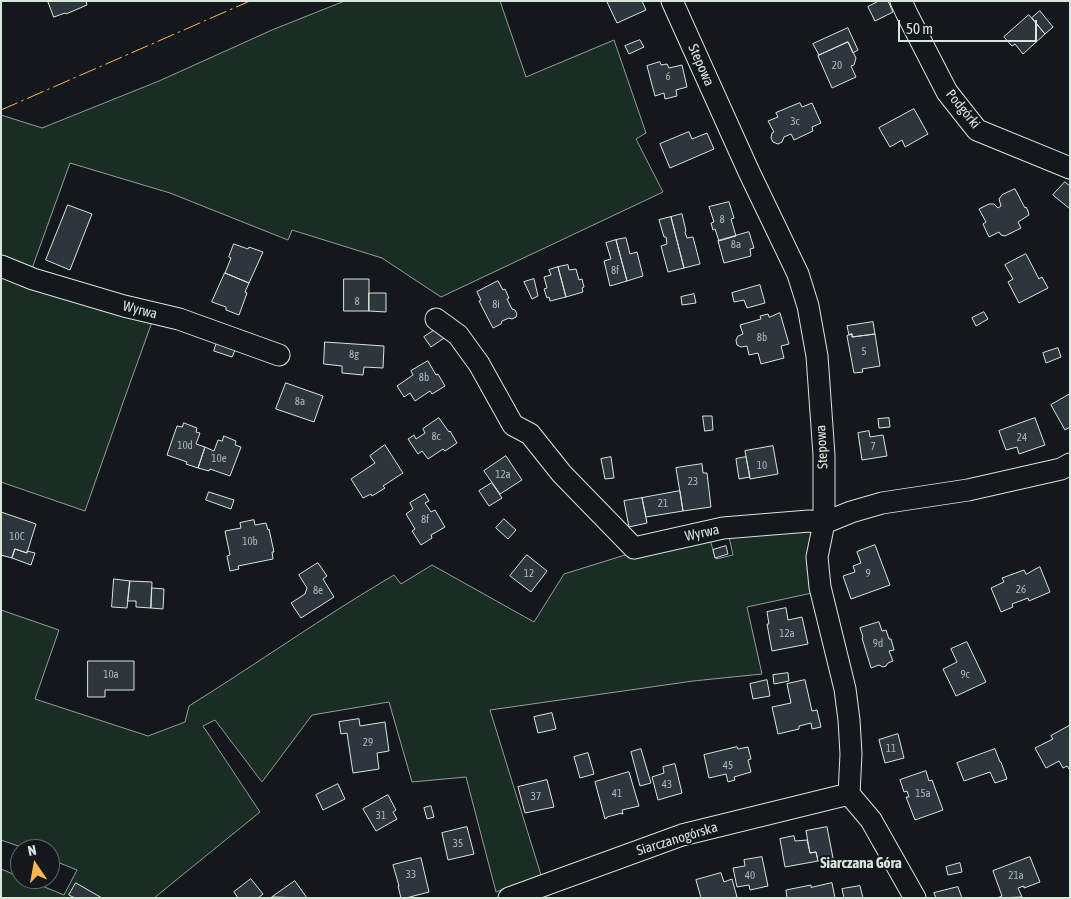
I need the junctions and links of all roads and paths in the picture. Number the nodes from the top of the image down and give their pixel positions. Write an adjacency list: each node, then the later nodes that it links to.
1 (672, 1): 8 (street, Stepowa)
2 (901, 1): 3 (street, Podgórki)
3 (1070, 168)
4 (1, 266): 6 (street, Wyrwa)
5 (436, 319): 8 (street, Wyrwa)
6 (279, 354)
7 (1070, 464): 8 (street, Wyrwa)
8 (824, 523): 9 (street, Stepowa)
9 (849, 794): 10 (street, Siarczanogórska); 11 (street)
10 (509, 898)
11 (915, 898)

